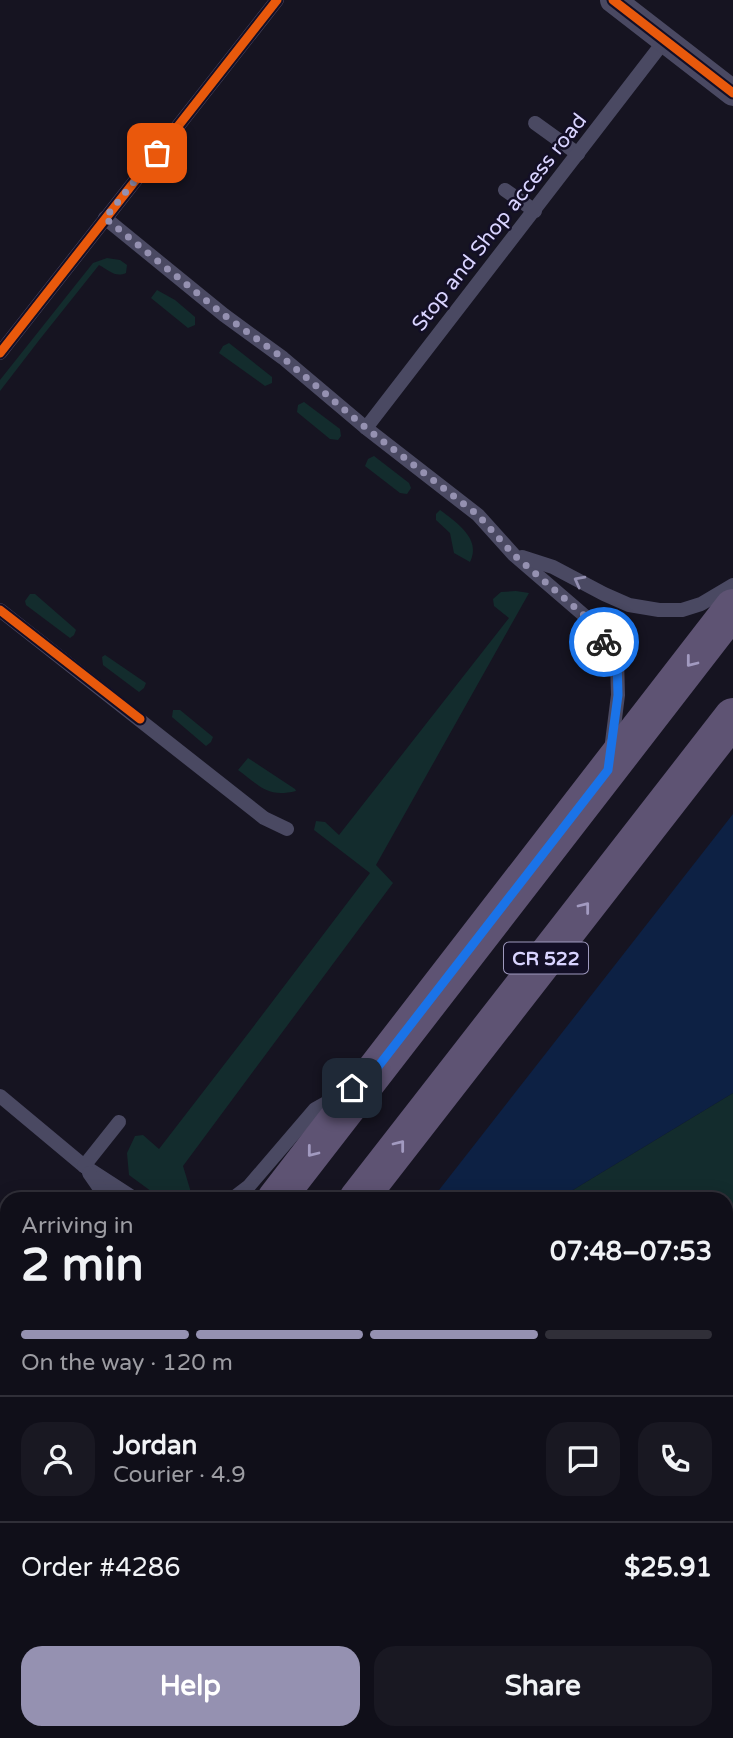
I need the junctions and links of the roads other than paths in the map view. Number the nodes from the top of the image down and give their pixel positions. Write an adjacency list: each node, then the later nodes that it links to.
1 (277, 0): 9 (lane)
2 (613, 0): 3 (street)
3 (665, 40): 4 (street); 6 (lane, Stop and Shop access road)
4 (733, 93)
5 (535, 123): 6 (lane)
6 (578, 154): 8 (lane, Stop and Shop access road)
7 (505, 190): 8 (lane)
8 (535, 211): 11 (lane, Stop and Shop access road)
9 (105, 218): 10 (lane); 11 (lane)
10 (0, 353)
11 (366, 428): 12 (lane)
12 (514, 555): 13 (lane, one-way to 12); 17 (lane)
13 (733, 585)
14 (733, 608): 17 (main road, CR 522, one-way to 17)
15 (0, 610): 18 (lane)
16 (733, 717): 27 (main road, CR 522, one-way to 16)
17 (608, 770): 19 (main road, CR 522)
18 (287, 829)
19 (370, 1077): 25 (lane); 26 (main road, CR 522, one-way to 26)
20 (0, 1096): 22 (lane)
21 (119, 1122): 22 (lane)
22 (84, 1166): 23 (lane); 24 (lane)
23 (102, 1192)
24 (124, 1192)
25 (242, 1192)
26 (281, 1192)
27 (363, 1192)

